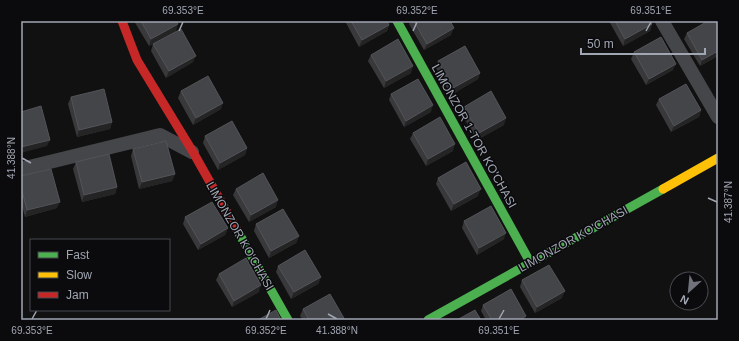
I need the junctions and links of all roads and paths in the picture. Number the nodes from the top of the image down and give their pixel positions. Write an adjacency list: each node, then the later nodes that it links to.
1 (122, 21): 5 (street, LIMONZOR KO'CHASI)
2 (397, 21): 8 (street, LIMONZOR 1-TOR KO'CHASI)
3 (662, 21): 4 (street)
4 (718, 117)
5 (192, 152): 7 (street); 9 (street, LIMONZOR KO'CHASI)
6 (718, 158): 8 (street, LIMONZOR KO'CHASI)
7 (21, 169)
8 (530, 262): 10 (street, LIMONZOR KO'CHASI)
9 (288, 320)
10 (428, 320)

